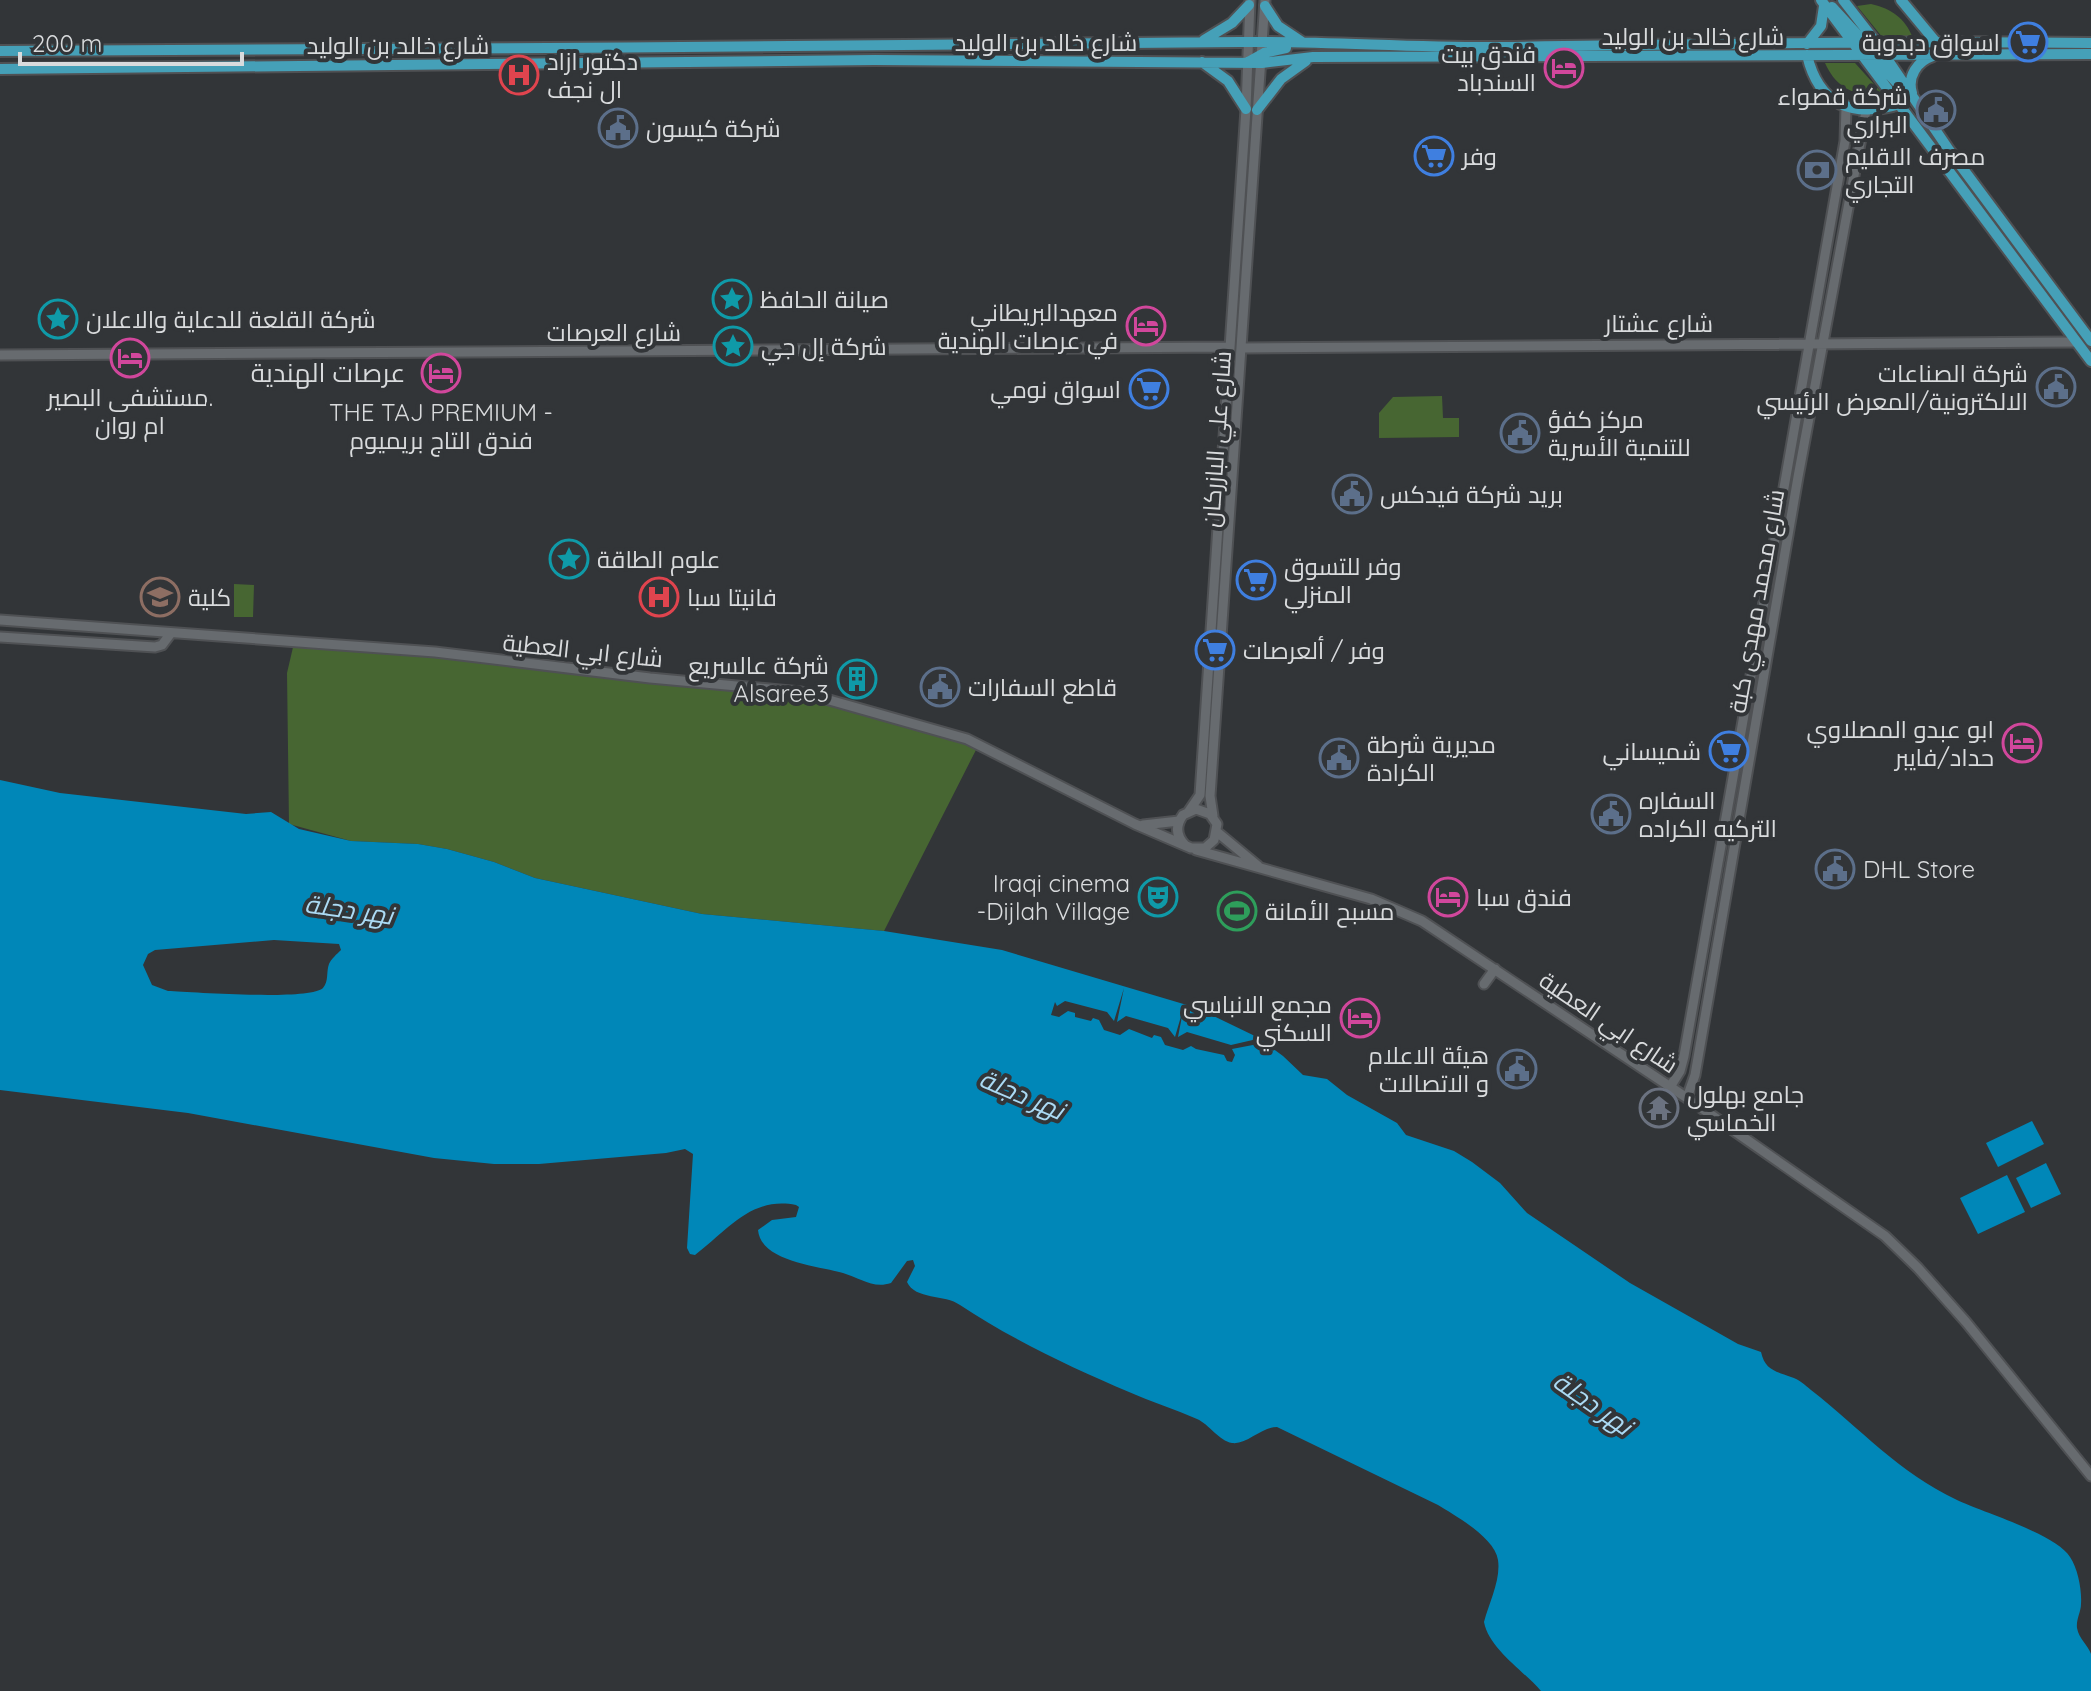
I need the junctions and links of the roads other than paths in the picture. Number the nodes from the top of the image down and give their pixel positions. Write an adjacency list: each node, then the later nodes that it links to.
1 (1843, 0): 6 (main road)
2 (1901, 0): 7 (main road)
3 (1250, 2): 8 (street, شارع علي البازركان); 9 (main road)
4 (1823, 2): 6 (main road); 12 (main road)
5 (1265, 3): 11 (main road); 14 (street, شارع علي البازركان)
6 (1863, 41): 7 (main road, شارع خالد بن الوليد); 12 (main road, شارع خالد بن الوليد); 15 (main road); 16 (main road)
7 (1935, 41): 10 (main road, شارع خالد بن الوليد)
8 (1247, 42): 9 (main road, شارع خالد بن الوليد); 14 (main road, شارع خالد بن الوليد); 20 (street, شارع علي البازركان)
9 (1200, 43): 13 (main road, شارع خالد بن الوليد)
10 (2091, 43)
11 (1312, 44): 12 (main road, شارع خالد بن الوليد); 14 (main road, شارع خالد بن الوليد)
12 (1807, 50): 15 (main road, شارع خالد بن الوليد); 19 (main road, شارع خالد بن الوليد); 25 (main road)
13 (0, 51)
14 (1262, 53): 19 (main road, شارع خالد بن الوليد); 20 (main road, شارع خالد بن الوليد); 20 (main road); 26 (street, شارع علي البازركان)
15 (1866, 54): 16 (main road, شارع خالد بن الوليد); 23 (main road); 24 (main road)
16 (1884, 54): 18 (main road, شارع خالد بن الوليد); 23 (main road)
17 (2091, 54): 18 (main road, شارع خالد بن الوليد)
18 (1935, 55): 23 (main road)
19 (1313, 57): 26 (main road)
20 (1246, 59): 21 (main road, شارع خالد بن الوليد); 26 (street, شارع علي البازركان)
21 (1200, 61): 22 (main road, شارع خالد بن الوليد); 26 (main road)
22 (0, 69)
23 (1912, 95): 30 (main road)
24 (1900, 104): 27 (main road); 32 (main road)
25 (1846, 107): 27 (main road); 28 (street, شارع محمد مهدي كبة)
26 (1251, 110): 34 (street, شارع علي البازركان); 35 (street, شارع علي البازركان)
27 (1866, 111): 29 (street, شارع محمد مهدي كبة)
28 (1828, 230): 29 (street); 31 (street, شارع محمد مهدي كبة)
29 (1842, 232): 33 (street, شارع محمد مهدي كبة)
30 (2091, 341)
31 (1809, 342): 33 (street, شارع عشتار); 35 (street, شارع عشتار); 38 (street, شارع محمد مهدي كبة)
32 (2077, 342): 33 (street, شارع عشتار); 37 (main road)
33 (1822, 345): 39 (street, شارع محمد مهدي كبة)
34 (1228, 347): 36 (street, شارع العرصات); 45 (street, شارع علي البازركان)
35 (1242, 348): 46 (street, شارع علي البازركان)
36 (0, 355)
37 (2091, 361)
38 (1785, 476): 39 (street); 43 (street, شارع محمد مهدي كبة)
39 (1798, 477): 44 (street, شارع محمد مهدي كبة)
40 (0, 620): 41 (street, شارع ابي العطية)
41 (171, 633): 42 (street); 48 (street, شارع ابي العطية)
42 (0, 637)
43 (1736, 754): 44 (street); 54 (street, شارع محمد مهدي كبة)
44 (1749, 759): 55 (street, شارع محمد مهدي كبة)
45 (1189, 811): 46 (street); 47 (street)
46 (1213, 816): 49 (street)
47 (1179, 821): 48 (street); 50 (street)
48 (1135, 824): 50 (street, شارع ابي العطية)
49 (1217, 832): 50 (street); 51 (street, شارع ابي العطية)
50 (1189, 847): 51 (street, شارع ابي العطية)
51 (1268, 872): 52 (street, شارع ابي العطية)
52 (1495, 969): 53 (street); 54 (street, شارع ابي العطية)
53 (1484, 984)
54 (1670, 1087): 55 (street, شارع ابي العطية)
55 (1687, 1098): 56 (street, شارع ابي العطية)
56 (2090, 1476)

